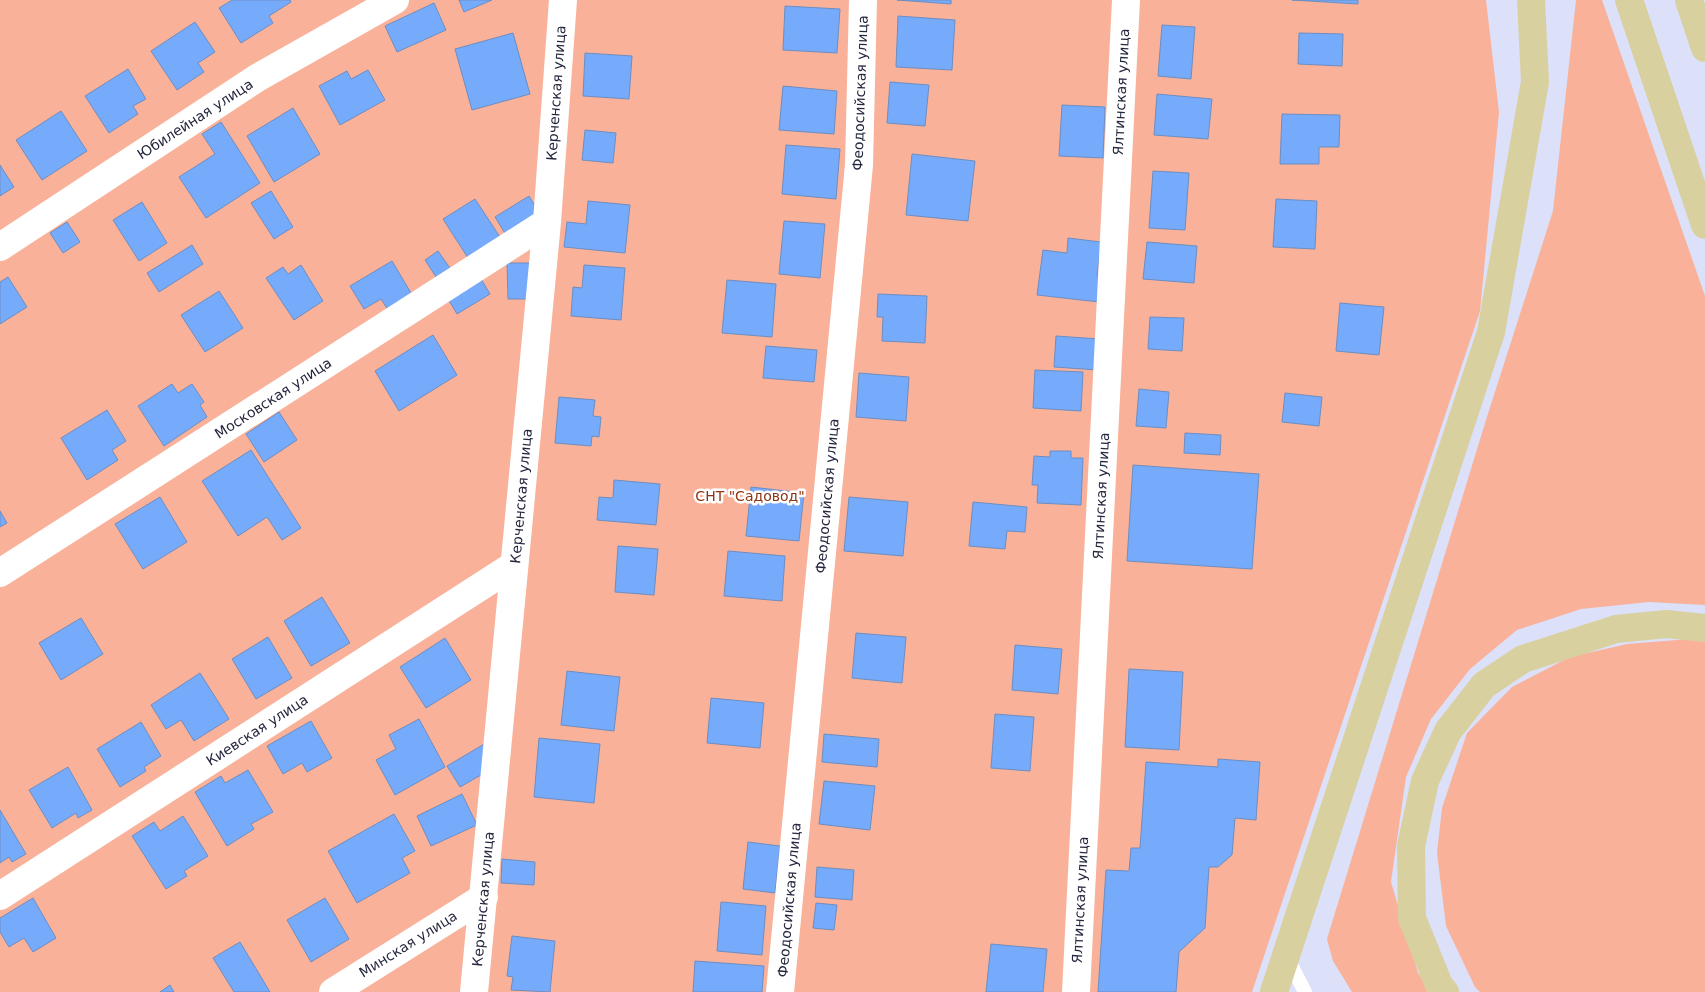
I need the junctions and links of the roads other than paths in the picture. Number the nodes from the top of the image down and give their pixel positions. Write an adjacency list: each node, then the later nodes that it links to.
1 (395, 0): 11 (street, Юбилейная улица)
2 (563, 0): 9 (street, Керченская улица)
3 (864, 0): 20 (street, Феодосийская улица)
4 (1126, 0): 21 (street, Ялтинская улица)
5 (1531, 0): 17 (main road)
6 (1629, 0): 10 (main road)
7 (1689, 0): 8 (main road)
8 (1705, 48)
9 (547, 222): 12 (street, Керченская улица); 13 (street, Московская улица)
10 (1705, 225)
11 (0, 247)
12 (514, 565): 15 (street, Киевская улица); 16 (street, Керченская улица)
13 (0, 573)
14 (1705, 628): 24 (main road)
15 (0, 896)
16 (484, 897): 18 (street, Минская улица); 19 (street, Керченская улица)
17 (1287, 958): 22 (main road); 23 (lane)
18 (333, 992)
19 (474, 992)
20 (780, 992)
21 (1076, 992)
22 (1274, 992)
23 (1305, 992)
24 (1445, 992)

